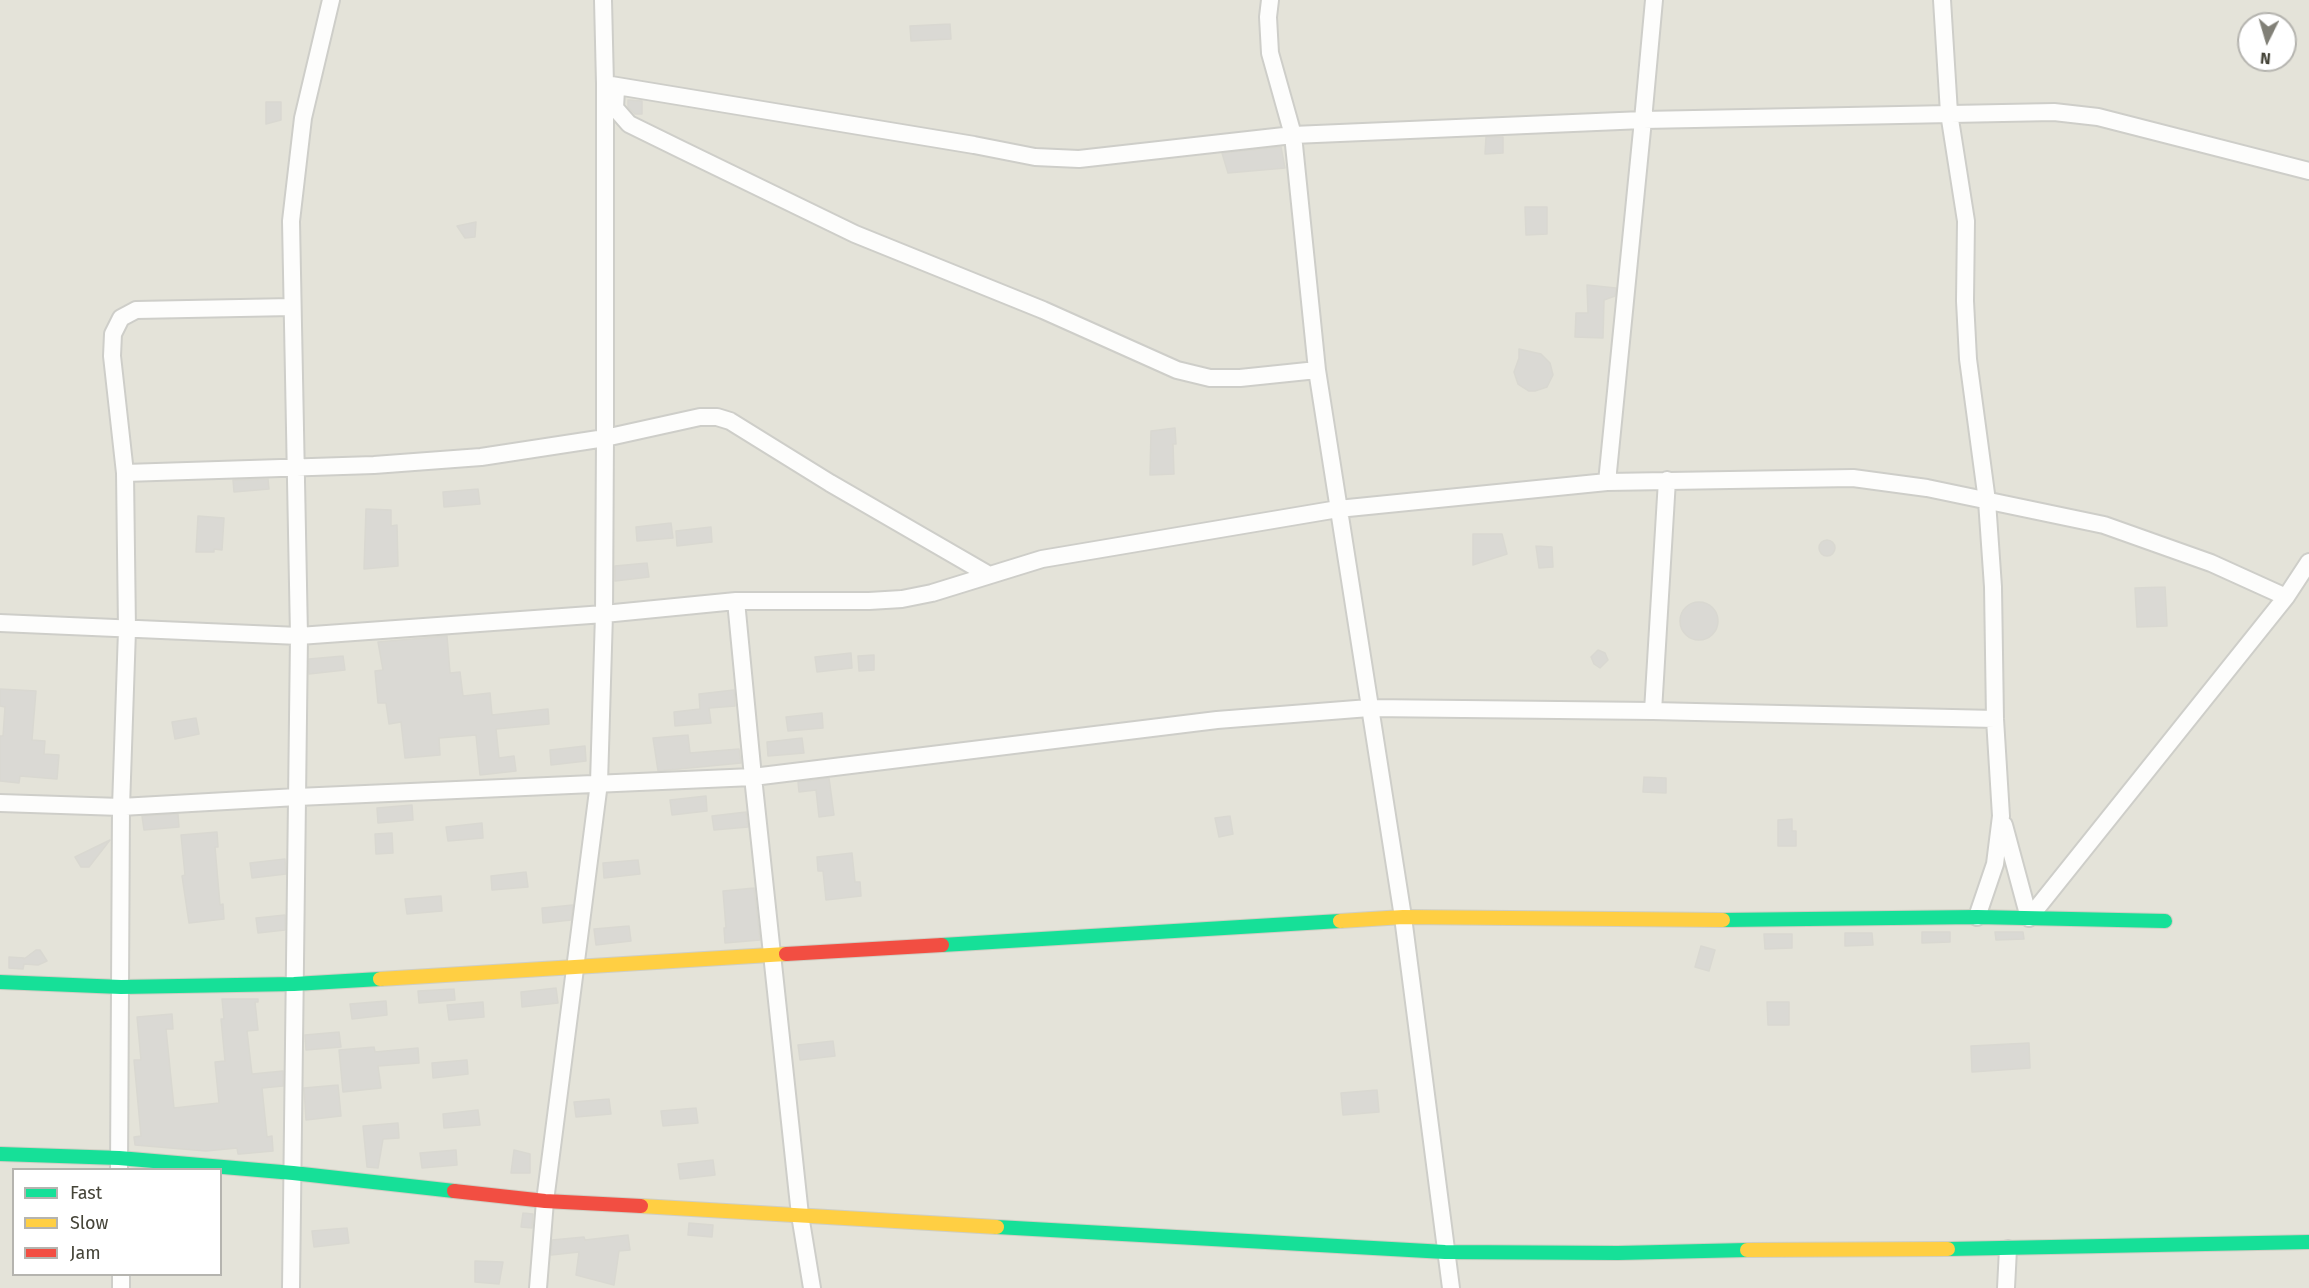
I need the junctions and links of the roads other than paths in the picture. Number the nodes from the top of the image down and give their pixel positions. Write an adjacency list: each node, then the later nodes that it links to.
1 (331, 0): 11 (street)
2 (603, 0): 6 (street)
3 (1270, 0): 9 (street)
4 (1654, 0): 8 (street)
5 (1942, 0): 7 (street)
6 (611, 85): 9 (street); 12 (street); 13 (street)
7 (1949, 113): 8 (street); 10 (street); 18 (street)
8 (1643, 120): 9 (street); 17 (street)
9 (1293, 135): 12 (street)
10 (2309, 171)
11 (292, 307): 14 (street); 15 (street)
12 (1317, 370): 19 (street)
13 (605, 438): 14 (street); 21 (street); 24 (street)
14 (295, 466): 15 (street); 27 (street)
15 (125, 473): 26 (street)
16 (1667, 480): 17 (street); 18 (street); 29 (street)
17 (1606, 482): 19 (street)
18 (1987, 501): 22 (street); 30 (street)
19 (1338, 509): 21 (street); 28 (street)
20 (2309, 562): 22 (street)
21 (989, 575): 23 (street)
22 (2286, 597): 39 (street)
23 (736, 601): 24 (street); 31 (street)
24 (604, 614): 27 (street); 32 (street)
25 (0, 623): 26 (street)
26 (127, 630): 27 (street); 35 (street)
27 (298, 636): 33 (street)
28 (1369, 708): 29 (street); 31 (street); 37 (street)
29 (1653, 711): 30 (street)
30 (1995, 719): 36 (street)
31 (753, 777): 32 (street); 41 (street)
32 (599, 783): 33 (street); 42 (street)
33 (297, 797): 35 (street); 44 (street)
34 (0, 803): 35 (street)
35 (122, 807): 45 (street)
36 (2001, 816): 38 (street); 39 (street)
37 (1403, 917): 38 (street); 41 (street); 55 (street)
38 (1977, 917): 39 (street)
39 (2029, 918): 40 (street)
40 (2165, 921)
41 (773, 957): 42 (street); 52 (street)
42 (576, 967): 44 (street); 51 (street)
43 (0, 982): 45 (street)
44 (294, 984): 45 (street); 50 (street)
45 (121, 987): 47 (street)
46 (0, 1154): 47 (street)
47 (119, 1164): 48 (street)
48 (196, 1168)
49 (222, 1169): 50 (street)
50 (293, 1173): 51 (street); 56 (street)
51 (545, 1201): 52 (street); 57 (street)
52 (800, 1215): 55 (street); 58 (street)
53 (2309, 1242): 54 (street)
54 (2008, 1249): 55 (street); 60 (street)
55 (1446, 1252): 59 (street)
56 (291, 1288)
57 (538, 1288)
58 (812, 1288)
59 (1451, 1288)
60 (2006, 1288)

